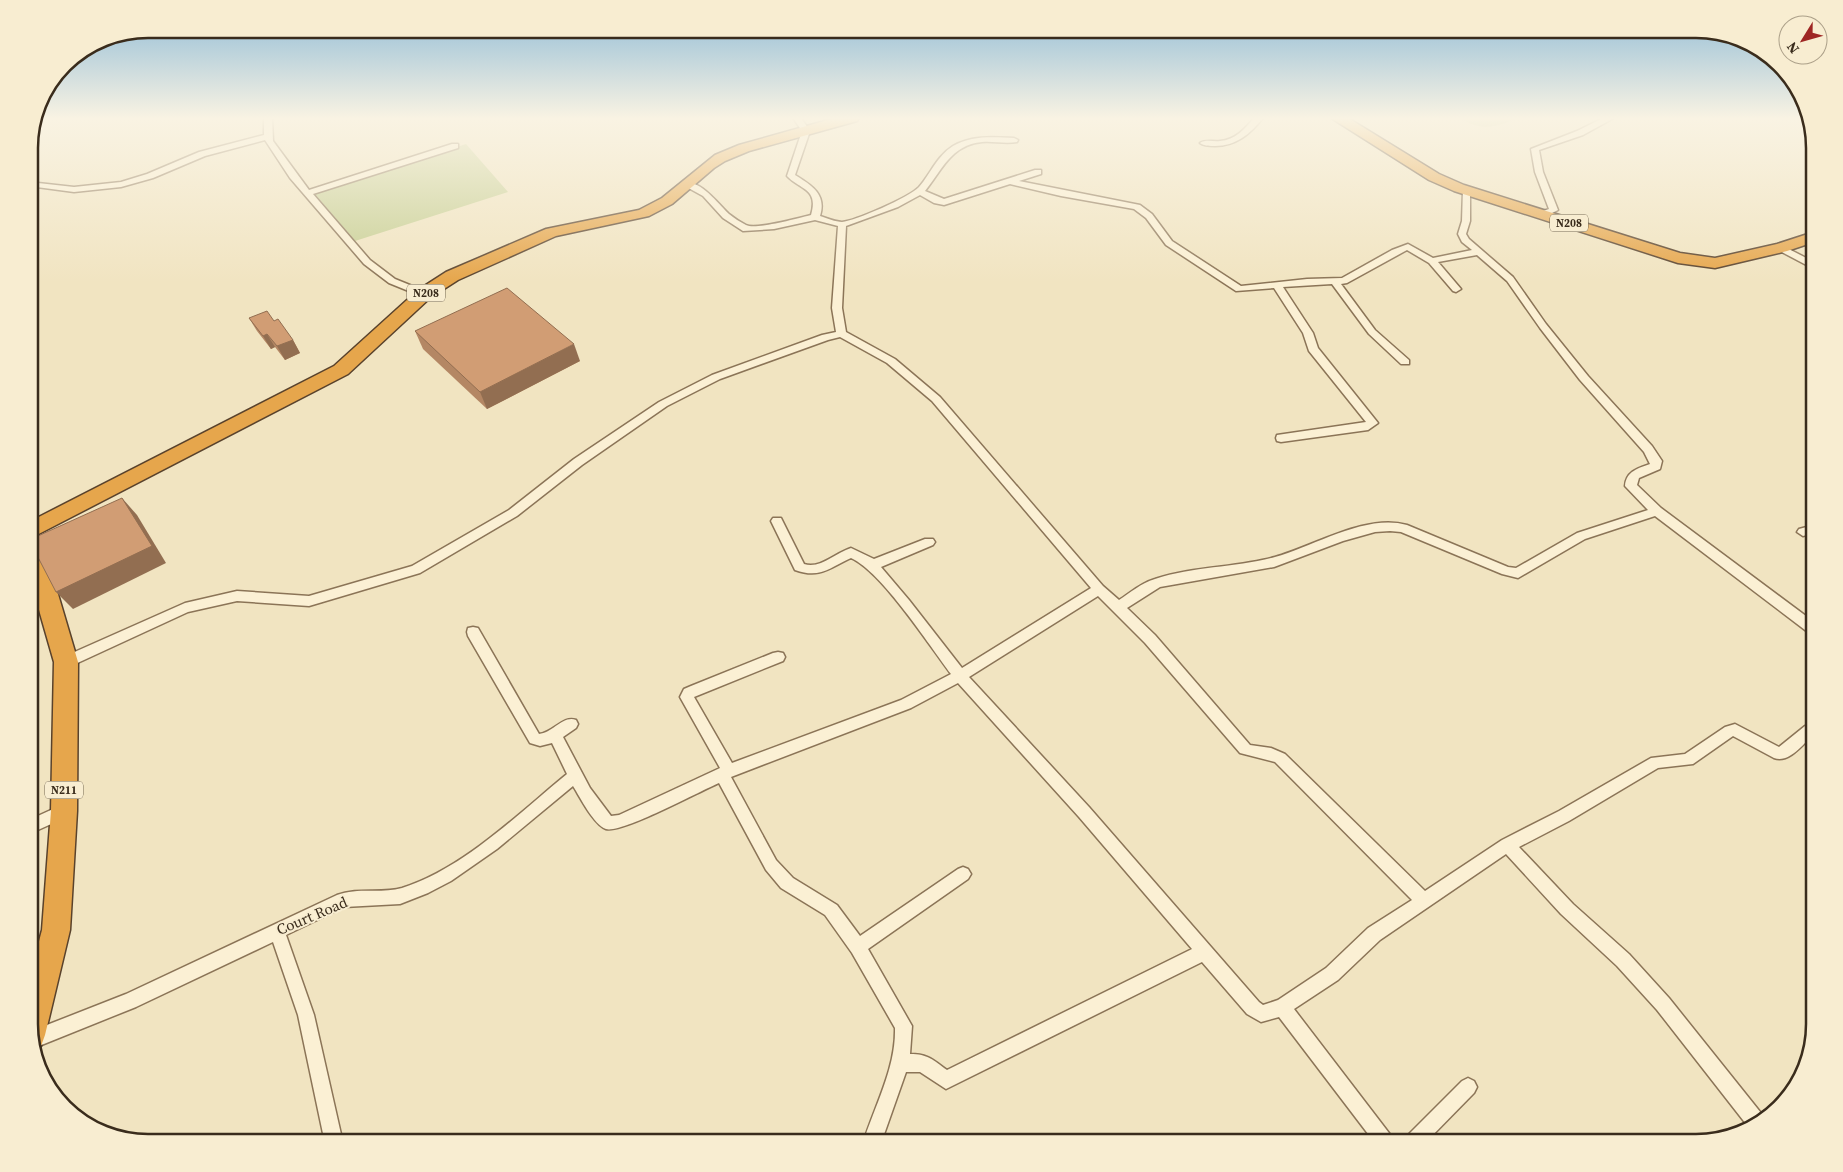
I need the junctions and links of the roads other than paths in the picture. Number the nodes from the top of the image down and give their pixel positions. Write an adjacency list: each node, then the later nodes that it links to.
1 (156, 173): 12 (street)
2 (291, 173): 15 (street)
3 (372, 173): 15 (street)
4 (701, 173): 11 (highway, N208)
5 (792, 173): 17 (street)
6 (932, 173): 14 (street)
7 (1036, 173): 10 (street)
8 (1427, 173): 13 (highway, N208)
9 (1539, 173): 16 (street)
10 (1010, 181): 14 (street); 25 (street)
11 (687, 185): 17 (street); 27 (highway, N208)
12 (38, 186)
13 (1467, 190): 16 (highway, N208); 21 (street)
14 (920, 192): 18 (street)
15 (308, 193): 27 (street)
16 (1542, 214): 20 (highway, N208)
17 (815, 217): 18 (street)
18 (842, 225): 28 (street)
19 (1806, 240): 20 (highway, N208)
20 (1781, 248): 23 (street)
21 (1477, 252): 22 (street); 31 (street)
22 (1432, 261): 24 (street); 26 (street)
23 (1806, 262)
24 (1336, 283): 25 (street); 29 (street)
25 (1277, 285): 30 (street)
26 (1456, 289)
27 (424, 294): 33 (highway, N208)
28 (841, 334): 37 (street); 42 (street)
29 (1405, 362)
30 (1281, 438)
31 (1657, 511): 38 (street); 39 (street)
32 (777, 521): 35 (street)
33 (38, 526)
34 (929, 542): 35 (street)
35 (874, 566): 43 (street)
36 (38, 570): 42 (highway, N211)
37 (1099, 589): 38 (street); 43 (street)
38 (1118, 607): 53 (street)
39 (1806, 623)
40 (473, 632): 46 (street)
41 (778, 657): 47 (street)
42 (66, 662): 49 (highway, N211)
43 (960, 676): 47 (street); 56 (street)
44 (572, 724): 46 (street)
45 (1806, 731): 51 (street)
46 (555, 735): 48 (street)
47 (726, 772): 48 (street); 55 (street)
48 (576, 775): 54 (street, Court Road)
49 (64, 811): 50 (street); 57 (highway, N211)
50 (38, 823)
51 (1507, 845): 53 (street); 62 (street)
52 (963, 874): 55 (street)
53 (1424, 901): 58 (street)
54 (277, 931): 59 (street, Court Road); 63 (street)
55 (858, 947): 60 (street)
56 (1204, 952): 58 (street); 60 (street)
57 (38, 1003)
58 (1282, 1007): 65 (street)
59 (39, 1037)
60 (899, 1063): 64 (street)
61 (1468, 1087): 66 (street)
62 (1753, 1118)
63 (332, 1134)
64 (875, 1134)
65 (1379, 1134)
66 (1421, 1134)

